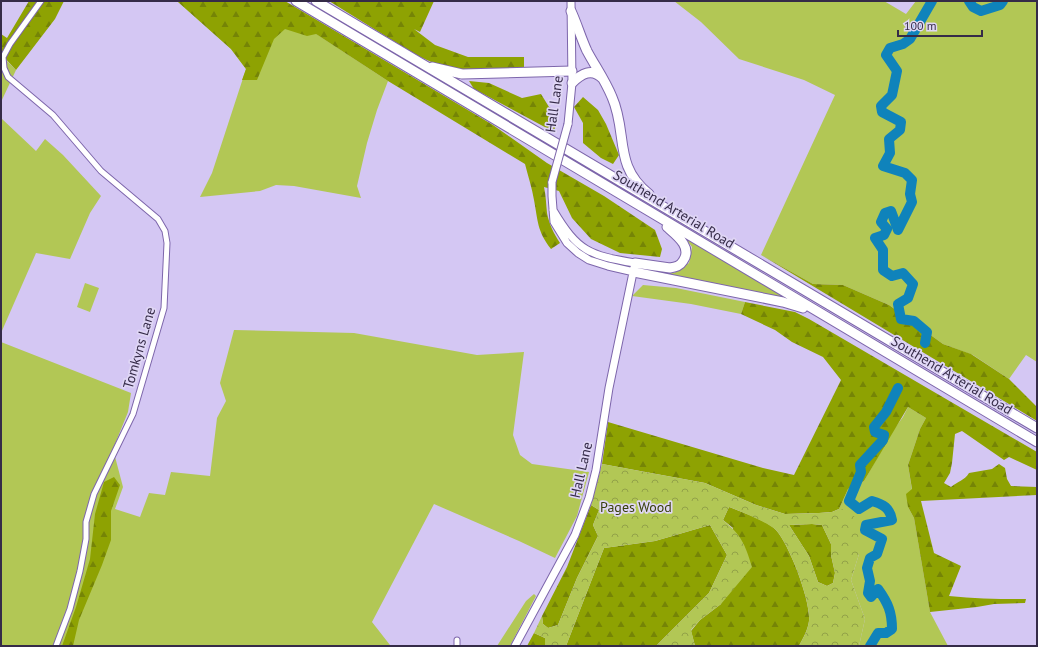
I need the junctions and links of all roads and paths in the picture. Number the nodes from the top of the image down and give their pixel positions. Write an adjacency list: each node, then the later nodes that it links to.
1 (41, 1): 20 (street, Tomkyns Lane)
2 (296, 1): 10 (highway, Southend Arterial Road)
3 (316, 1): 6 (highway, Southend Arterial Road)
4 (571, 1): 5 (street, Hall Lane)
5 (571, 11): 7 (street, Hall Lane); 8 (highway)
6 (420, 63): 7 (highway); 12 (highway, Southend Arterial Road)
7 (572, 71): 9 (street, Hall Lane)
8 (605, 82): 9 (highway); 12 (highway)
9 (572, 83): 11 (street, Hall Lane, bridge)
10 (615, 190): 13 (highway); 16 (highway, Southend Arterial Road)
11 (553, 210): 13 (street, Hall Lane); 14 (street, Hall Lane)
12 (674, 214): 17 (highway, Southend Arterial Road)
13 (634, 268): 14 (street, Hall Lane); 15 (street, Hall Lane); 16 (highway)
14 (618, 269): 15 (street)
15 (631, 285): 22 (street, Hall Lane)
16 (825, 316): 18 (highway, Southend Arterial Road)
17 (1037, 428)
18 (1037, 442)
19 (457, 640): 21 (street)
20 (56, 646)
21 (457, 646)
22 (515, 646)

